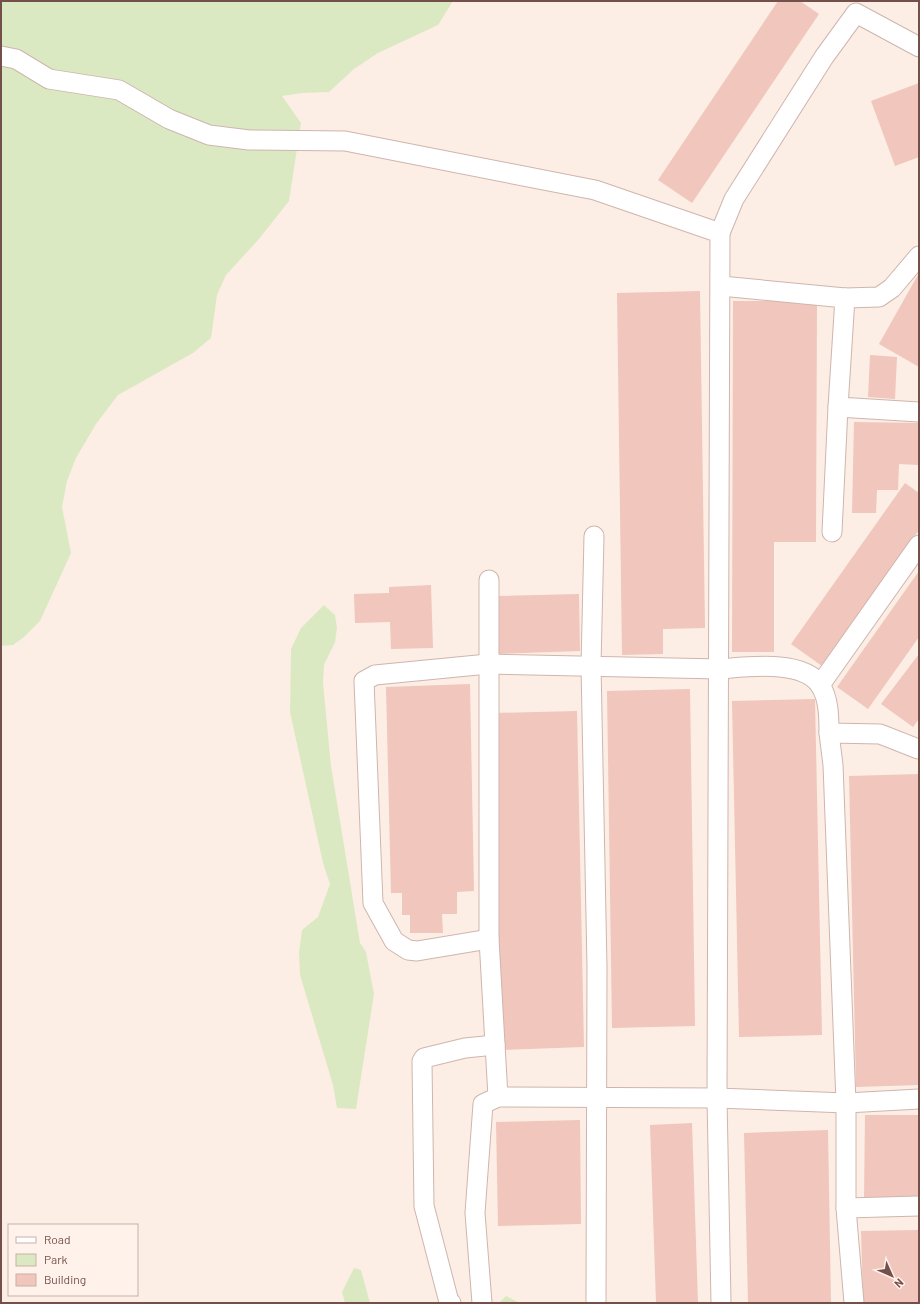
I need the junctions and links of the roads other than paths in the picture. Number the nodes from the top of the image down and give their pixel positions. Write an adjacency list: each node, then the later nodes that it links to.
1 (856, 7): 2 (street); 4 (street)
2 (919, 47)
3 (1, 56): 4 (street)
4 (720, 233): 6 (street)
5 (919, 256): 7 (street)
6 (721, 286): 7 (street); 16 (street)
7 (845, 298): 8 (street)
8 (838, 407): 9 (street); 10 (street)
9 (919, 412)
10 (832, 532)
11 (594, 536): 15 (street)
12 (919, 545): 17 (street)
13 (489, 580): 14 (street)
14 (488, 664): 15 (street); 20 (street); 20 (street)
15 (591, 665): 16 (street); 23 (street)
16 (720, 669): 17 (street); 24 (street)
17 (820, 685): 18 (street)
18 (829, 733): 19 (street); 26 (street)
19 (919, 749)
20 (489, 939): 21 (street)
21 (495, 1045): 22 (street); 29 (street)
22 (498, 1097): 23 (street); 30 (street)
23 (596, 1097): 24 (street); 31 (street)
24 (717, 1098): 26 (street); 32 (street)
25 (919, 1099): 26 (street)
26 (846, 1103): 28 (street)
27 (919, 1206): 28 (street)
28 (846, 1208): 33 (street)
29 (451, 1303)
30 (482, 1303)
31 (596, 1303)
32 (721, 1303)
33 (854, 1303)

